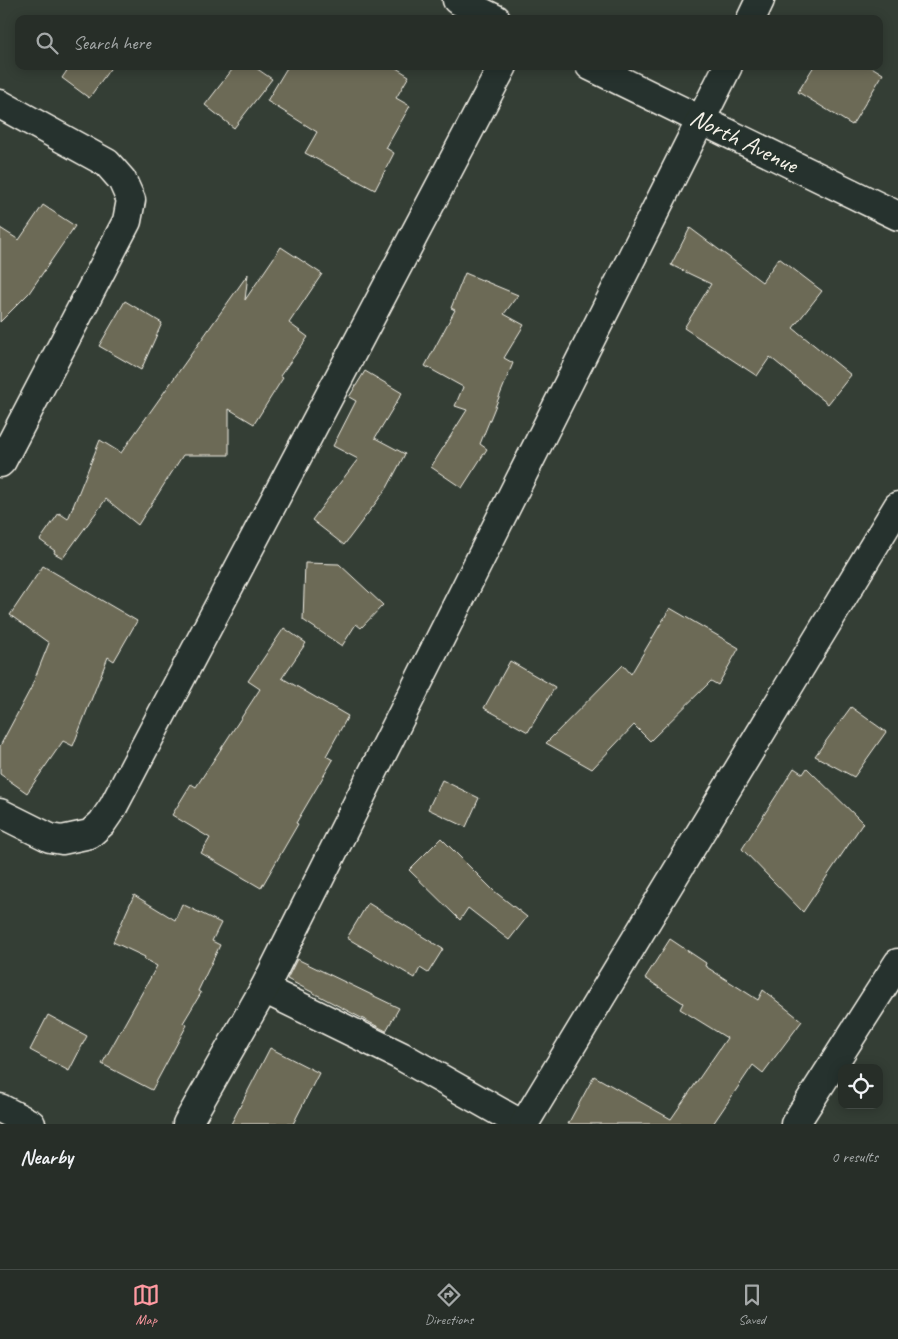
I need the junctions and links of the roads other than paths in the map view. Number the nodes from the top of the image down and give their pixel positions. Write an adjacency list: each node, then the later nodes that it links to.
1 (457, 0): 3 (street)
2 (760, 0): 4 (street)
3 (488, 15)
4 (753, 15)
5 (501, 70): 13 (street)
6 (598, 70): 9 (street, North Avenue)
7 (726, 70): 9 (street)
8 (0, 104): 11 (street)
9 (702, 120): 10 (street, North Avenue); 15 (street)
10 (898, 216)
11 (0, 463)
12 (898, 506): 19 (street)
13 (0, 813)
14 (898, 963): 20 (street)
15 (264, 988): 18 (street); 19 (street)
16 (0, 1108): 17 (street)
17 (31, 1124)
18 (186, 1124)
19 (523, 1124)
20 (795, 1124)

